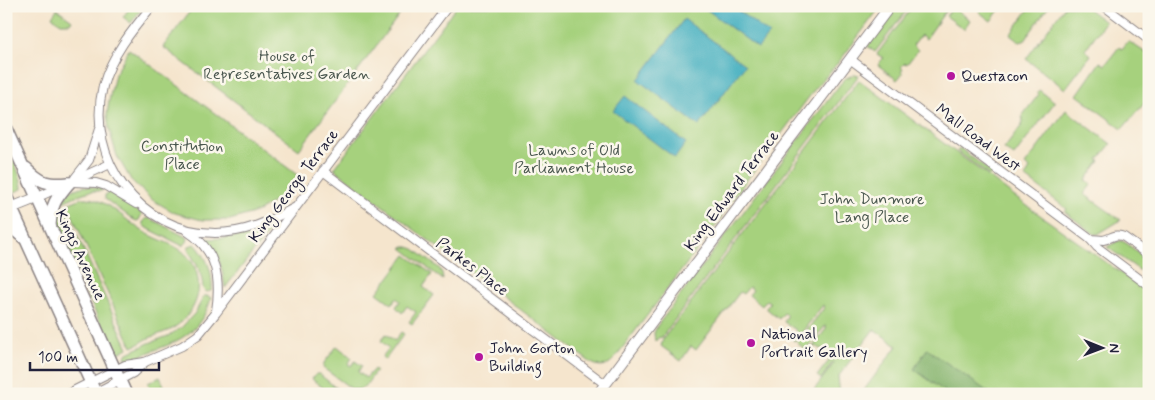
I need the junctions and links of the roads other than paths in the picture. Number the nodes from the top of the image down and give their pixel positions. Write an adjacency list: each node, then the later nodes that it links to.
1 (152, 6): 8 (street)
2 (435, 6): 5 (street)
3 (890, 6): 7 (main road, King Edward Terrace)
4 (1104, 6): 6 (street)
5 (445, 9): 12 (street, King George Terrace)
6 (1149, 40)
7 (850, 59): 23 (street, Mall Road West); 28 (main road, King Edward Terrace)
8 (100, 124): 10 (street); 13 (street)
9 (6, 129): 11 (main road, Kings Avenue)
10 (110, 164): 13 (street); 17 (street)
11 (22, 165): 13 (main road); 15 (main road, Kings Avenue)
12 (323, 171): 16 (street, King George Terrace); 28 (street, Parkes Place)
13 (70, 182): 15 (street); 17 (street); 20 (main road)
14 (6, 196): 18 (main road)
15 (36, 198): 18 (main road); 20 (main road, Kings Avenue)
16 (296, 207): 21 (street); 26 (street, King George Terrace)
17 (144, 208): 21 (street)
18 (9, 209): 22 (main road)
19 (6, 226): 22 (main road)
20 (50, 227): 27 (main road, Kings Avenue)
21 (181, 228): 26 (street)
22 (26, 239): 29 (main road)
23 (1090, 239): 24 (street); 25 (street, Mall Road West)
24 (1149, 255)
25 (1149, 286)
26 (216, 313): 27 (street, King George Terrace)
27 (117, 375): 29 (street); 29 (street); 31 (main road, Kings Avenue)
28 (605, 384): 32 (main road, King Edward Terrace)
29 (94, 390): 30 (street)
30 (71, 394)
31 (126, 394)
32 (598, 394)

